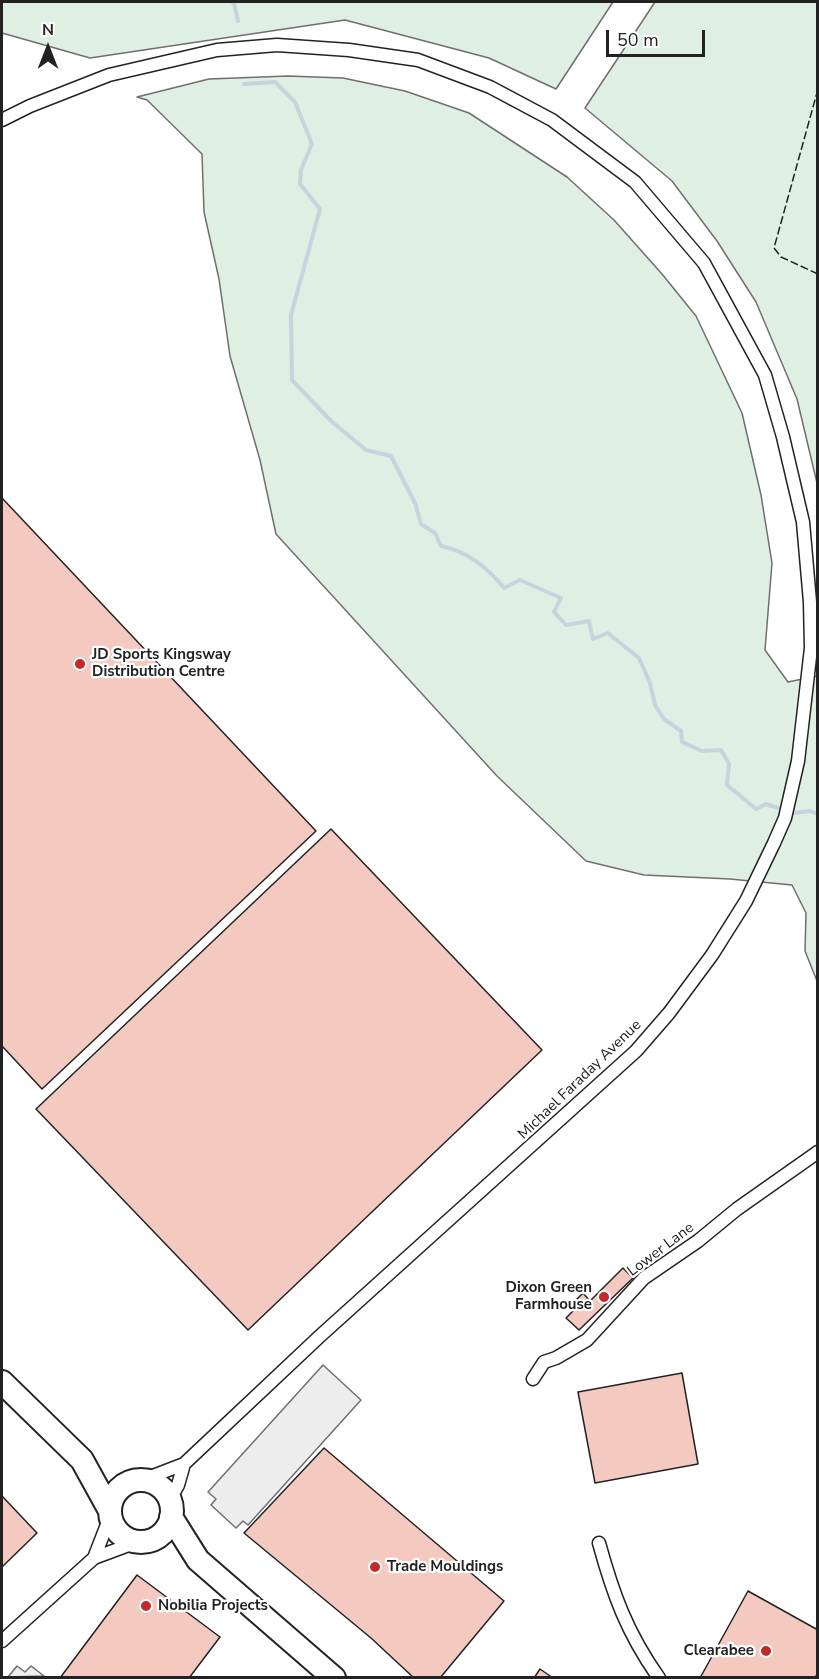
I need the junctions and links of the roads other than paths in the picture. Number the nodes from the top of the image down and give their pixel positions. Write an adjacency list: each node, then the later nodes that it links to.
1 (2, 120): 6 (street, Michael Faraday Avenue)
2 (818, 1152): 3 (street, Lower Lane)
3 (533, 1379)
4 (2, 1382): 5 (highway)
5 (82, 1460): 7 (highway); 9 (highway)
6 (184, 1464): 7 (street); 8 (street)
7 (138, 1480): 8 (highway); 9 (highway)
8 (171, 1508): 10 (highway); 13 (highway)
9 (109, 1513): 10 (highway); 12 (street)
10 (144, 1541): 12 (street); 13 (highway)
11 (599, 1543): 16 (street)
12 (94, 1558): 14 (street)
13 (198, 1560): 15 (highway)
14 (2, 1641)
15 (334, 1677)
16 (659, 1677)

